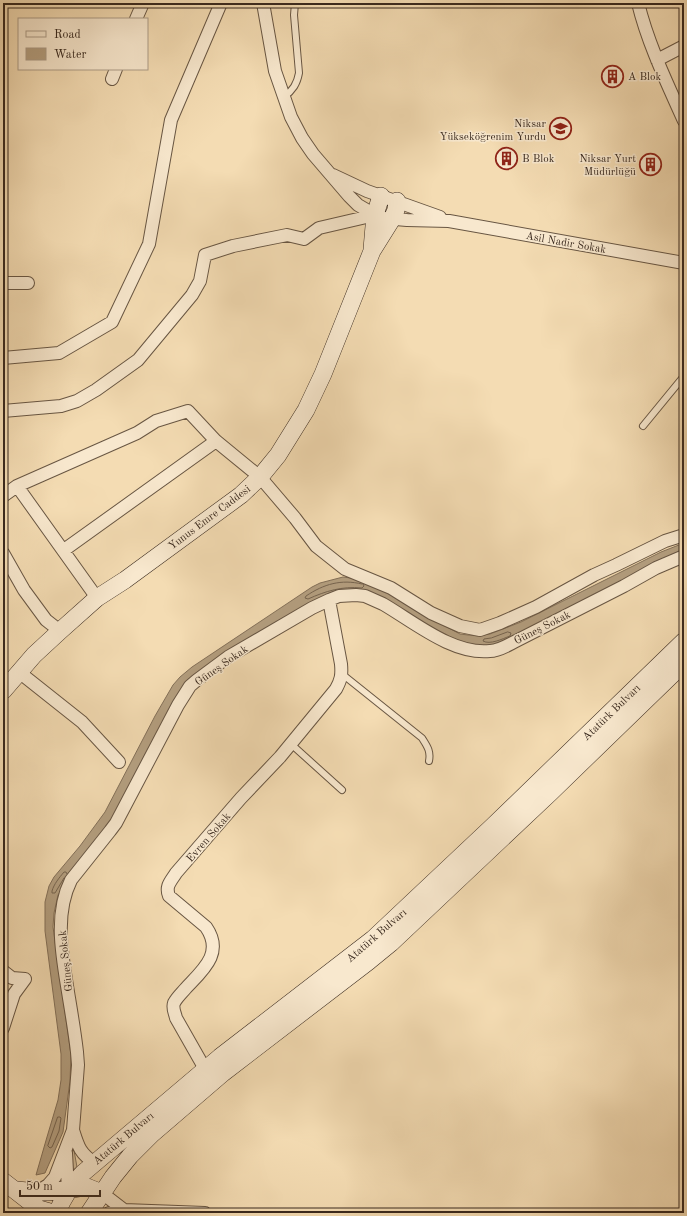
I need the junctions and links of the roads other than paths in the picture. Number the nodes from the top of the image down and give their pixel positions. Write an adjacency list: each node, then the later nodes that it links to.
1 (143, 3): 6 (street)
2 (222, 3): 20 (street)
3 (263, 3): 9 (street, Asil Nadir Sokak)
4 (295, 3): 9 (lane)
5 (638, 3): 8 (street)
6 (136, 18)
7 (684, 46): 8 (street)
8 (658, 60): 10 (street)
9 (284, 98): 11 (street, Asil Nadir Sokak)
10 (684, 121)
11 (329, 174): 12 (street, Asil Nadir Sokak); 13 (street, Asil Nadir Sokak)
12 (389, 199): 13 (main road, Yunus Emre Caddesi); 14 (main road, Yunus Emre Caddesi); 15 (street, Asil Nadir Sokak)
13 (375, 215): 14 (street, Asil Nadir Sokak); 16 (main road, Yunus Emre Caddesi); 22 (street)
14 (392, 219): 15 (street, Asil Nadir Sokak); 16 (main road, Yunus Emre Caddesi)
15 (449, 221): 17 (street, Asil Nadir Sokak)
16 (372, 251): 25 (main road, Yunus Emre Caddesi)
17 (684, 263)
18 (3, 283): 19 (street)
19 (28, 283)
20 (3, 358)
21 (684, 376): 23 (lane)
22 (3, 411)
23 (643, 426)
24 (216, 441): 25 (street); 26 (street); 29 (street)
25 (260, 477): 28 (street); 32 (main road, Yunus Emre Caddesi)
26 (18, 486): 27 (street); 29 (street)
27 (3, 496)
28 (684, 535)
29 (64, 550): 32 (street)
30 (3, 554): 34 (street)
31 (684, 556): 33 (street, Güneş Sokak)
32 (97, 598): 34 (main road, Yunus Emre Caddesi)
33 (329, 600): 38 (street); 47 (street, Güneş Sokak)
34 (60, 630): 37 (main road, Yunus Emre Caddesi)
35 (684, 641): 46 (main road, Atatürk Bulvarı)
36 (684, 663): 54 (main road, Atatürk Bulvarı)
37 (19, 672): 39 (main road, Yunus Emre Caddesi); 42 (street)
38 (342, 674): 40 (street, Evren Sokak); 41 (lane)
39 (3, 691)
40 (291, 744): 43 (lane); 46 (street, Evren Sokak)
41 (429, 761)
42 (119, 762)
43 (342, 790)
44 (3, 971): 45 (street)
45 (3, 1028)
46 (205, 1069): 49 (main road, Atatürk Bulvarı)
47 (73, 1130): 48 (street, Güneş Sokak); 49 (street, Güneş Sokak)
48 (66, 1148): 52 (street, Güneş Sokak); 53 (street, Güneş Sokak)
49 (95, 1162): 52 (main road, Atatürk Bulvarı)
50 (3, 1181): 51 (main road)
51 (17, 1190): 53 (main road); 56 (main road)
52 (68, 1190): 53 (main road); 54 (main road); 57 (main road, Atatürk Bulvarı)
53 (37, 1192)
54 (102, 1193): 55 (street); 58 (main road, Atatürk Bulvarı)
55 (124, 1210): 59 (street); 60 (street)
56 (53, 1213)
57 (57, 1213)
58 (89, 1213)
59 (109, 1213)
60 (205, 1213)

